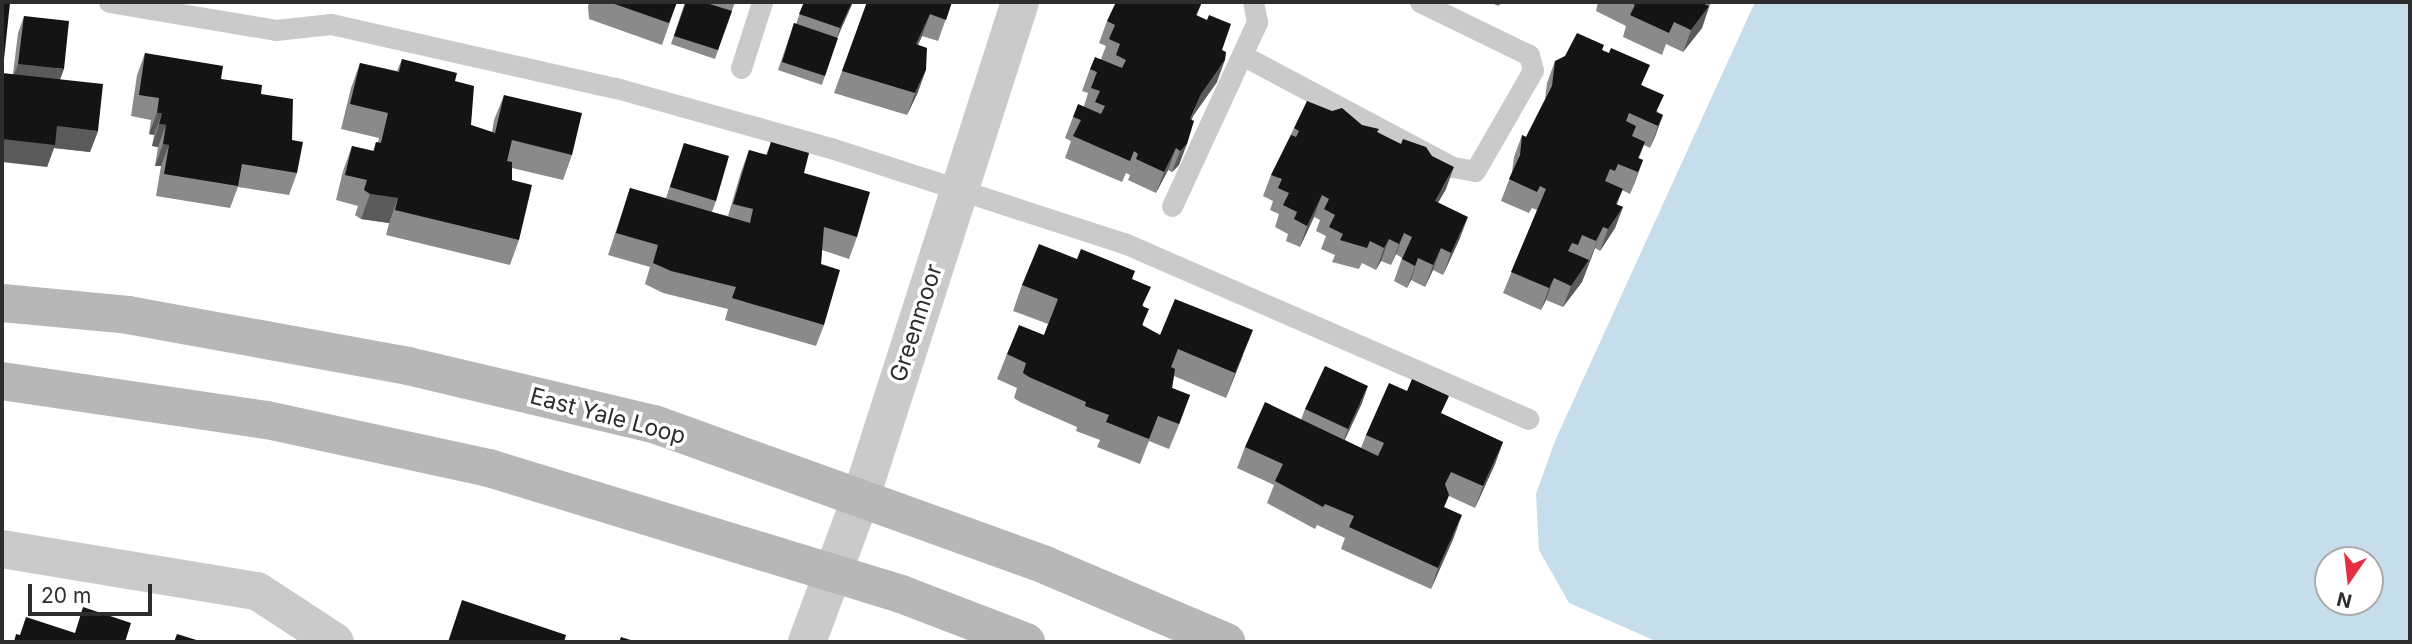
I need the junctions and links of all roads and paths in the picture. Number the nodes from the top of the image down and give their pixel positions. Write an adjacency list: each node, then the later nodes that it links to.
1 (109, 2): 8 (lane)
2 (762, 2): 7 (lane)
3 (1020, 2): 8 (street, Greenmoor)
4 (1253, 2): 6 (lane)
5 (1420, 2): 6 (lane)
6 (1242, 55): 9 (lane)
7 (741, 68)
8 (959, 189): 12 (lane); 13 (street, Greenmoor)
9 (1172, 206)
10 (2, 303): 13 (main road, East Yale Loop)
11 (2, 381): 15 (main road)
12 (1528, 419)
13 (860, 500): 15 (street, Greenmoor); 19 (main road, East Yale Loop)
14 (2, 550): 16 (street)
15 (833, 572): 17 (street, Greenmoor); 18 (main road)
16 (335, 642)
17 (807, 642)
18 (1026, 642)
19 (1226, 642)

